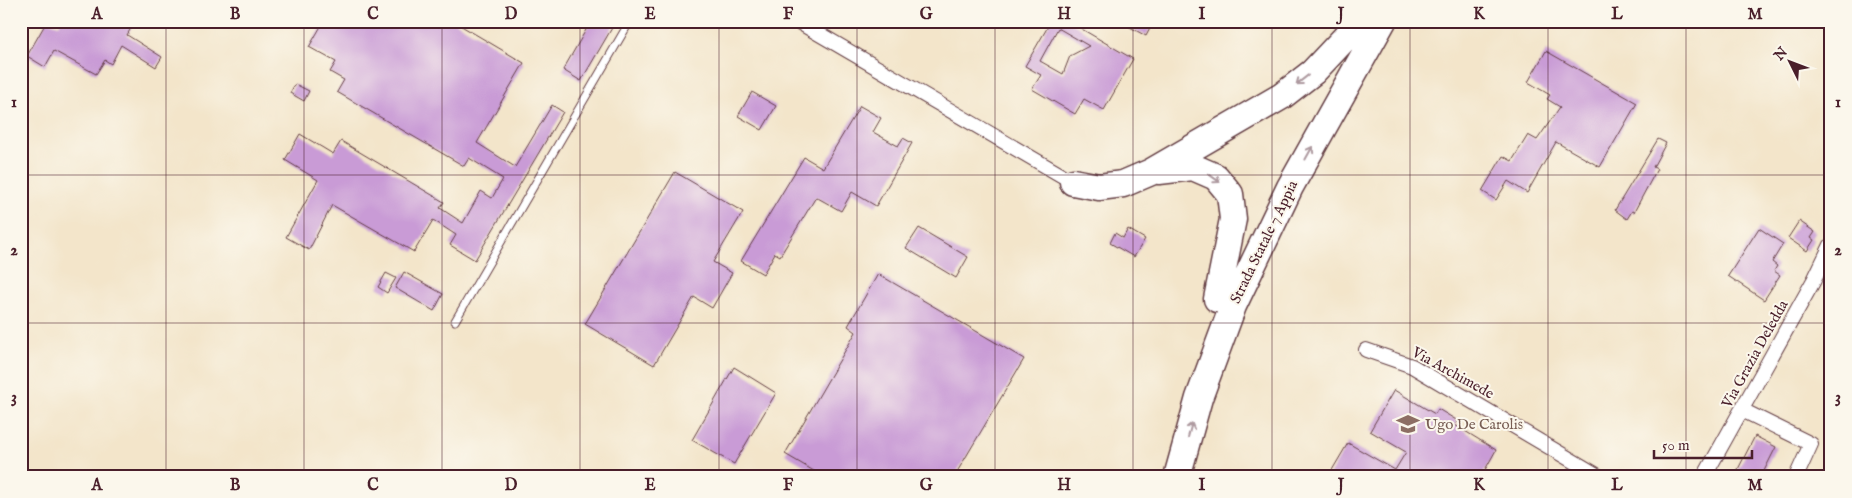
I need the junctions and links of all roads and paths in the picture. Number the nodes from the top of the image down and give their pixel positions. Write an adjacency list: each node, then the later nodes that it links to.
1 (630, 21): 9 (lane)
2 (797, 21): 6 (street)
3 (1362, 21): 5 (highway, one-way to 5); 8 (highway, Strada Statale 7 Appia)
4 (1383, 21): 13 (highway, Strada Statale 7 Appia, one-way to 4)
5 (1151, 172): 6 (highway); 8 (highway, one-way to 8)
6 (1073, 182)
7 (1830, 246): 11 (street, Via Grazia Deledda)
8 (1217, 299): 12 (highway, Strada Statale 7 Appia)
9 (456, 321)
10 (1366, 350): 14 (street, Via Archimede)
11 (1742, 410): 15 (street, Via Grazia Deledda); 16 (street)
12 (1158, 477)
13 (1177, 477)
14 (1600, 477)
15 (1704, 477)
16 (1796, 477)

